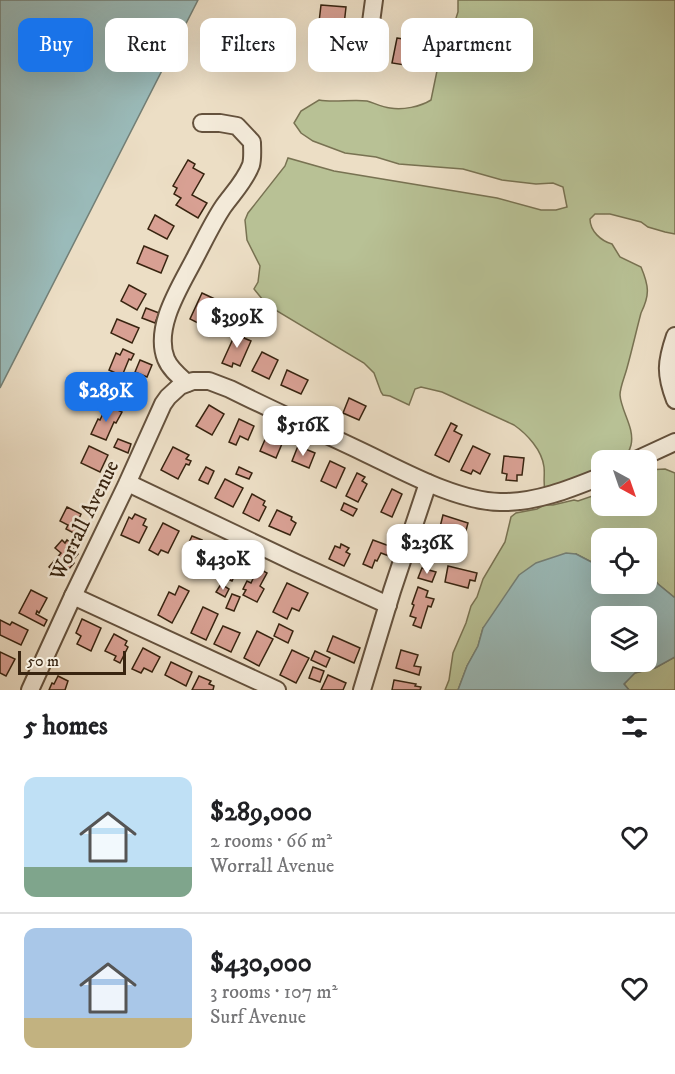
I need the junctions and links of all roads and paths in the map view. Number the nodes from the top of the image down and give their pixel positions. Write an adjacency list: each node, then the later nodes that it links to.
1 (374, 0): 2 (street)
2 (372, 18)
3 (202, 123): 5 (street)
4 (675, 336): 6 (street)
5 (187, 383): 10 (street, Worrall Avenue); 11 (street)
6 (675, 400)
7 (675, 442): 8 (street)
8 (657, 450)
9 (591, 480): 11 (street)
10 (128, 483): 12 (street, Worrall Avenue); 13 (street)
11 (428, 483): 13 (street)
12 (73, 596): 14 (street, Worrall Avenue); 15 (street)
13 (388, 604): 16 (street)
14 (30, 690)
15 (277, 690)
16 (362, 690)

